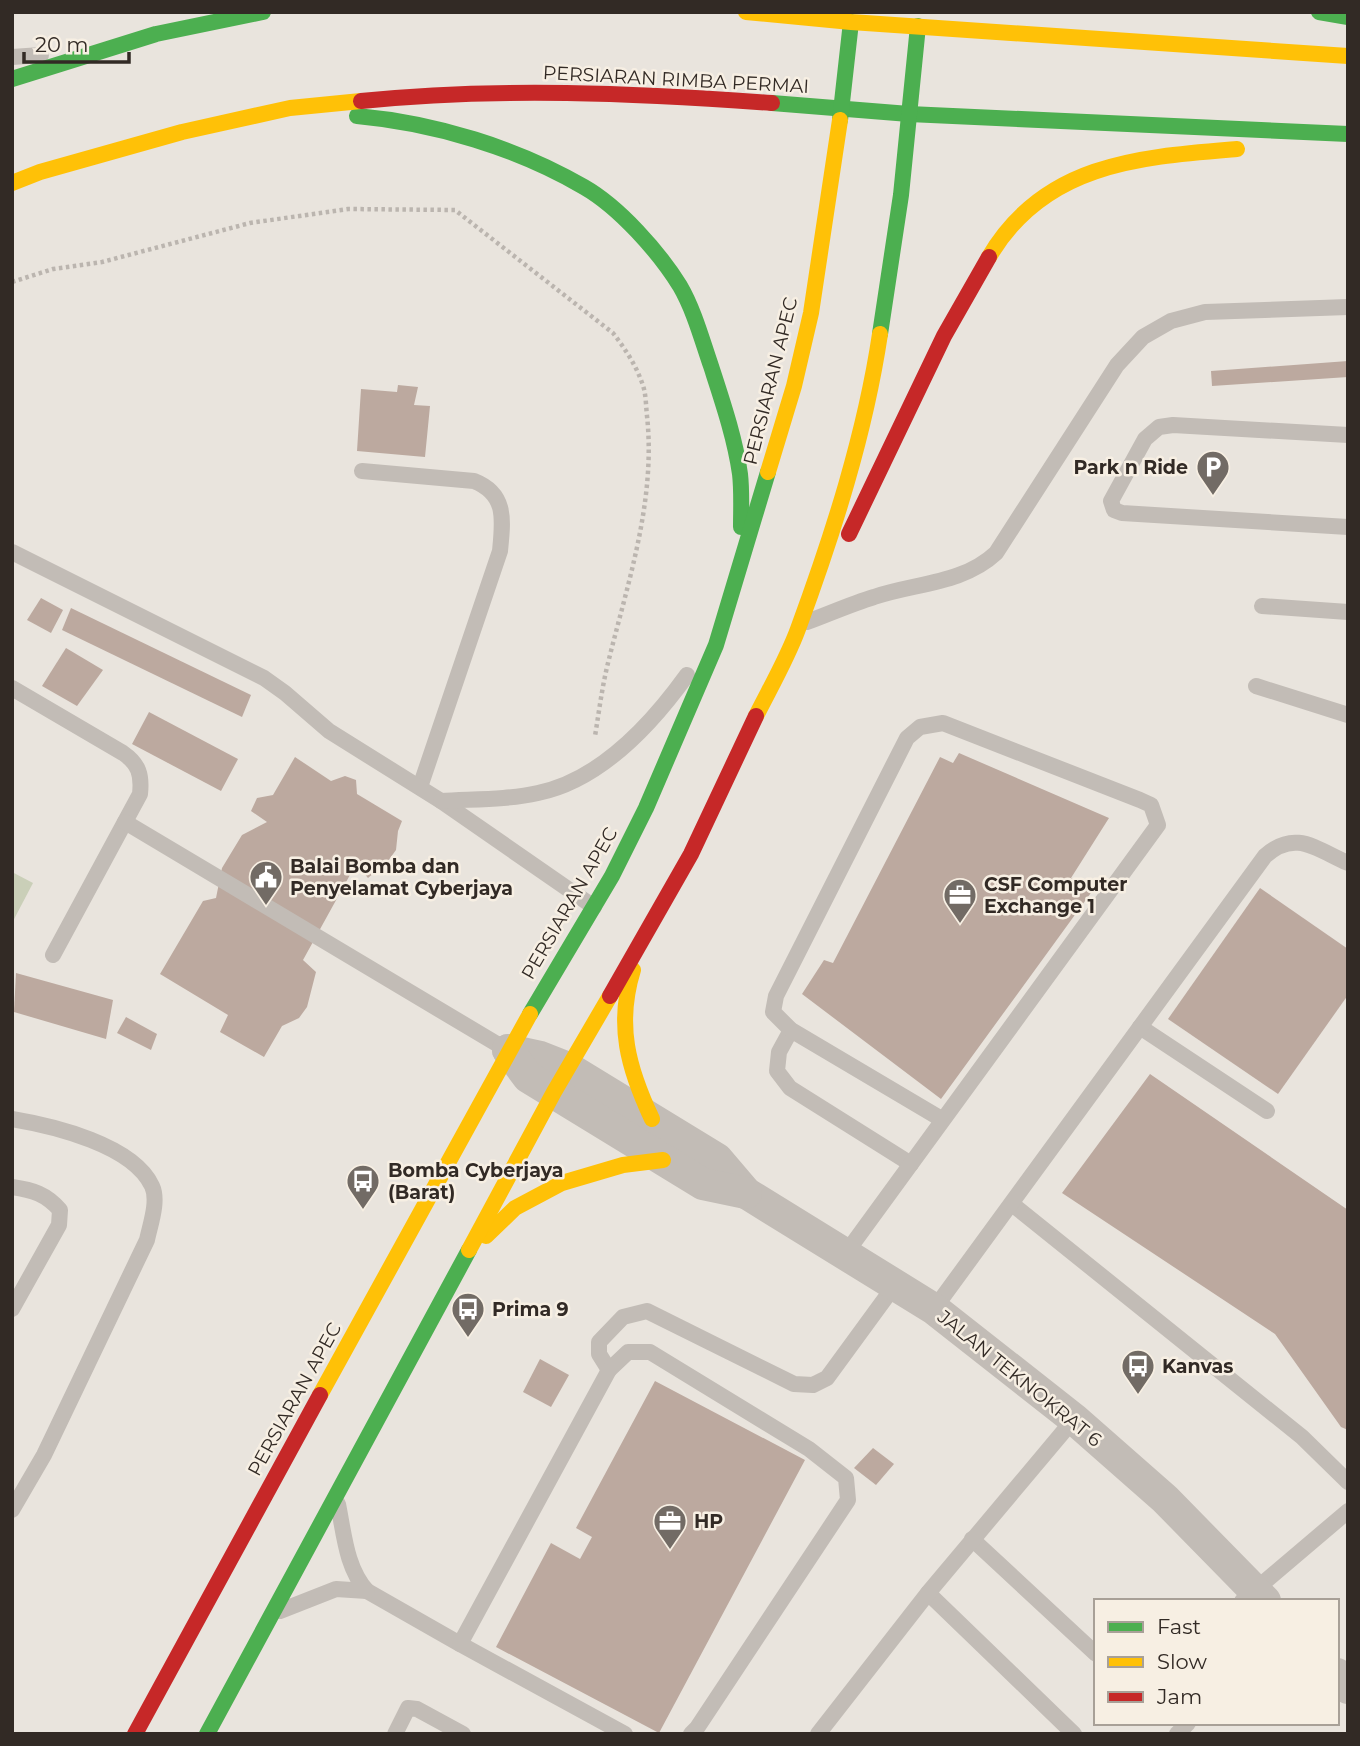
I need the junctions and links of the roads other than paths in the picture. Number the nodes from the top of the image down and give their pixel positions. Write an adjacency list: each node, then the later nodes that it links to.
1 (263, 12): 7 (main road)
2 (746, 12): 5 (main road)
3 (1319, 12): 4 (main road)
4 (1348, 16)
5 (851, 22): 6 (main road); 12 (main road, PERSIARAN APEC)
6 (918, 26): 8 (main road); 13 (main road)
7 (103, 49): 9 (lane); 10 (main road)
8 (1348, 56)
9 (12, 57)
10 (12, 79)
11 (290, 108): 12 (main road, PERSIARAN RIMBA PERMAI); 16 (main road, PERSIARAN RIMBA PERMAI); 22 (main road)
12 (841, 109): 13 (main road, PERSIARAN RIMBA PERMAI); 22 (main road, PERSIARAN APEC)
13 (909, 114): 14 (main road, PERSIARAN RIMBA PERMAI); 30 (main road)
14 (1348, 134)
15 (1348, 142): 26 (main road)
16 (12, 183)
17 (1348, 307): 26 (lane)
18 (1348, 435): 20 (lane)
19 (362, 471): 31 (lane)
20 (1348, 527)
21 (12, 552): 31 (lane)
22 (742, 557): 25 (main road, PERSIARAN APEC)
23 (1262, 606): 24 (lane)
24 (1348, 612)
25 (724, 618): 32 (lane); 35 (main road, PERSIARAN APEC)
26 (807, 622): 30 (main road)
27 (1256, 687): 29 (lane)
28 (12, 688): 33 (lane)
29 (1348, 715)
30 (755, 717): 36 (main road)
31 (420, 787): 32 (lane)
32 (441, 801): 35 (lane)
33 (125, 822): 37 (lane); 40 (lane)
34 (1348, 863): 38 (lane)
35 (594, 908): 40 (main road, PERSIARAN APEC)
36 (640, 941): 41 (main road); 44 (main road)
37 (53, 956)
38 (1140, 1027): 42 (lane); 50 (lane)
39 (792, 1030): 45 (lane); 45 (lane); 47 (lane)
40 (508, 1051): 41 (street, JALAN TEKNOKRAT 6); 69 (main road, PERSIARAN APEC)
41 (561, 1080): 44 (street, JALAN TEKNOKRAT 6); 46 (street, JALAN TEKNOKRAT 6); 52 (main road)
42 (1267, 1111)
43 (12, 1119): 60 (lane)
44 (652, 1119): 49 (street, JALAN TEKNOKRAT 6)
45 (943, 1120): 47 (lane)
46 (663, 1160): 49 (street, JALAN TEKNOKRAT 6); 52 (main road)
47 (911, 1164): 51 (lane)
48 (12, 1187): 54 (lane)
49 (746, 1192): 51 (street, JALAN TEKNOKRAT 6)
50 (1012, 1203): 55 (lane); 58 (lane)
51 (846, 1253): 53 (street, JALAN TEKNOKRAT 6)
52 (466, 1254): 59 (main road)
53 (895, 1285): 55 (street, JALAN TEKNOKRAT 6); 56 (lane)
54 (12, 1309)
55 (934, 1309): 57 (street, JALAN TEKNOKRAT 6)
56 (609, 1370): 67 (lane); 74 (lane)
57 (1074, 1419): 62 (lane); 65 (street, JALAN TEKNOKRAT 6)
58 (1348, 1482)
59 (336, 1494): 63 (lane); 66 (main road)
60 (12, 1510)
61 (1348, 1511): 65 (lane)
62 (972, 1539): 64 (lane); 68 (lane)
63 (367, 1591): 66 (lane); 67 (lane)
64 (928, 1592): 75 (lane); 76 (lane)
65 (1254, 1597)
66 (271, 1615): 70 (main road)
67 (460, 1644): 73 (lane)
68 (1094, 1652)
69 (135, 1734)
70 (206, 1734)
71 (395, 1734): 72 (lane)
72 (463, 1734)
73 (625, 1734)
74 (691, 1734)
75 (818, 1734)
76 (1074, 1734)

